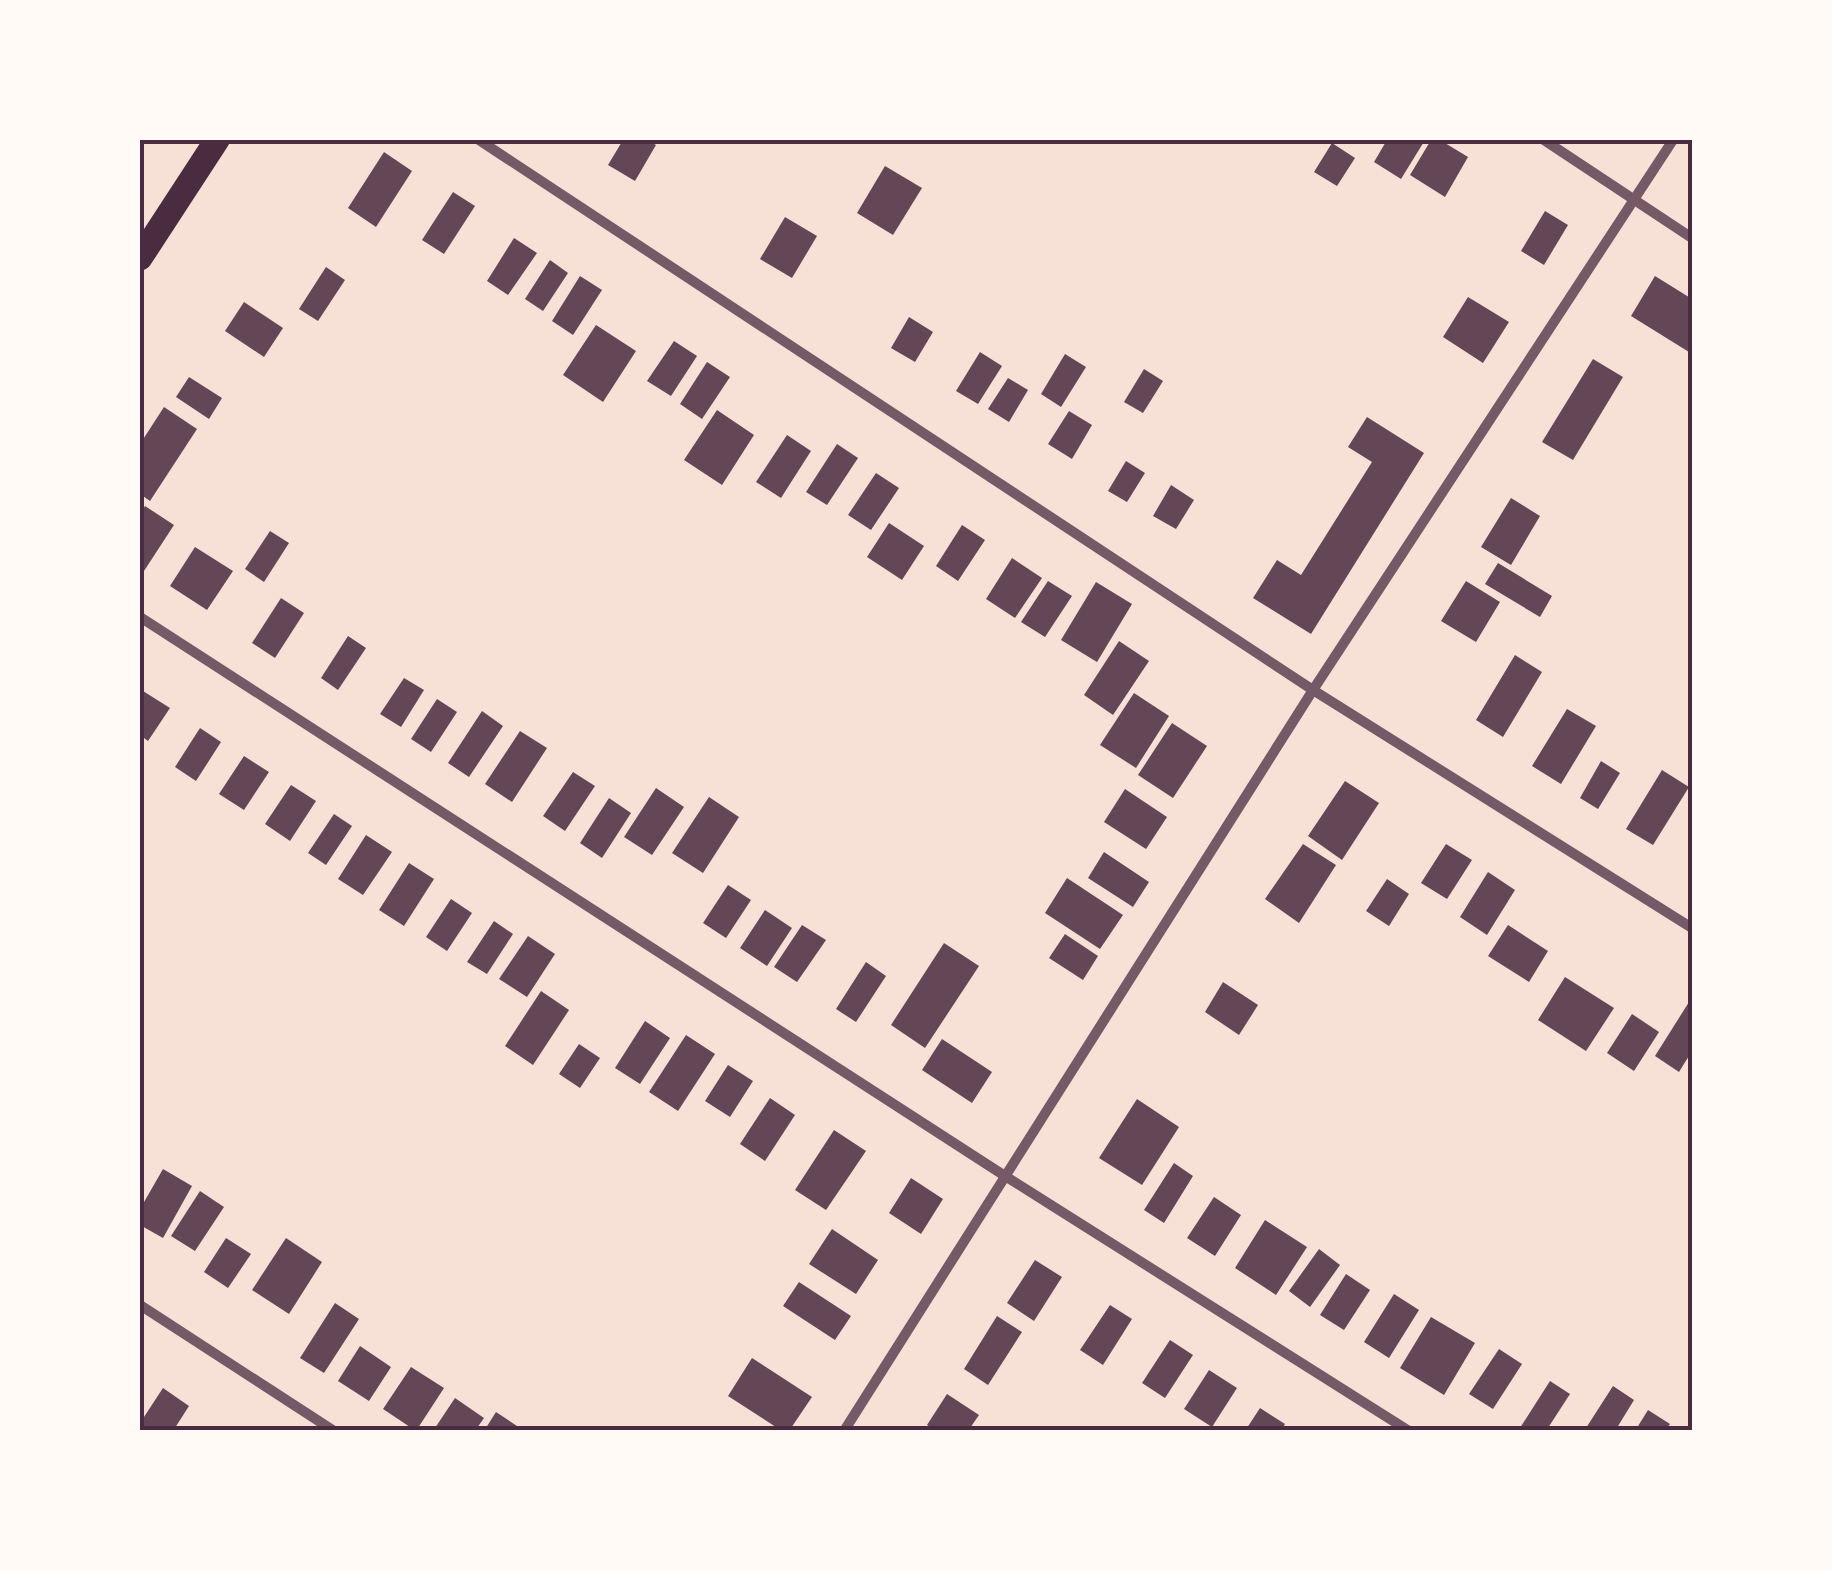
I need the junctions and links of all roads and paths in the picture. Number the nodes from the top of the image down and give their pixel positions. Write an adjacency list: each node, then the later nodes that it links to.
1 (217, 140): 7 (main road)
2 (480, 140): 9 (street)
3 (1544, 140): 5 (street)
4 (1672, 140): 5 (street)
5 (1633, 200): 6 (street); 9 (street)
6 (1692, 238)
7 (140, 258)
8 (140, 617): 11 (street)
9 (1314, 690): 10 (street); 11 (street)
10 (1692, 928)
11 (1005, 1176): 14 (street); 15 (street)
12 (140, 1305): 13 (street)
13 (334, 1431)
14 (844, 1431)
15 (1409, 1431)

